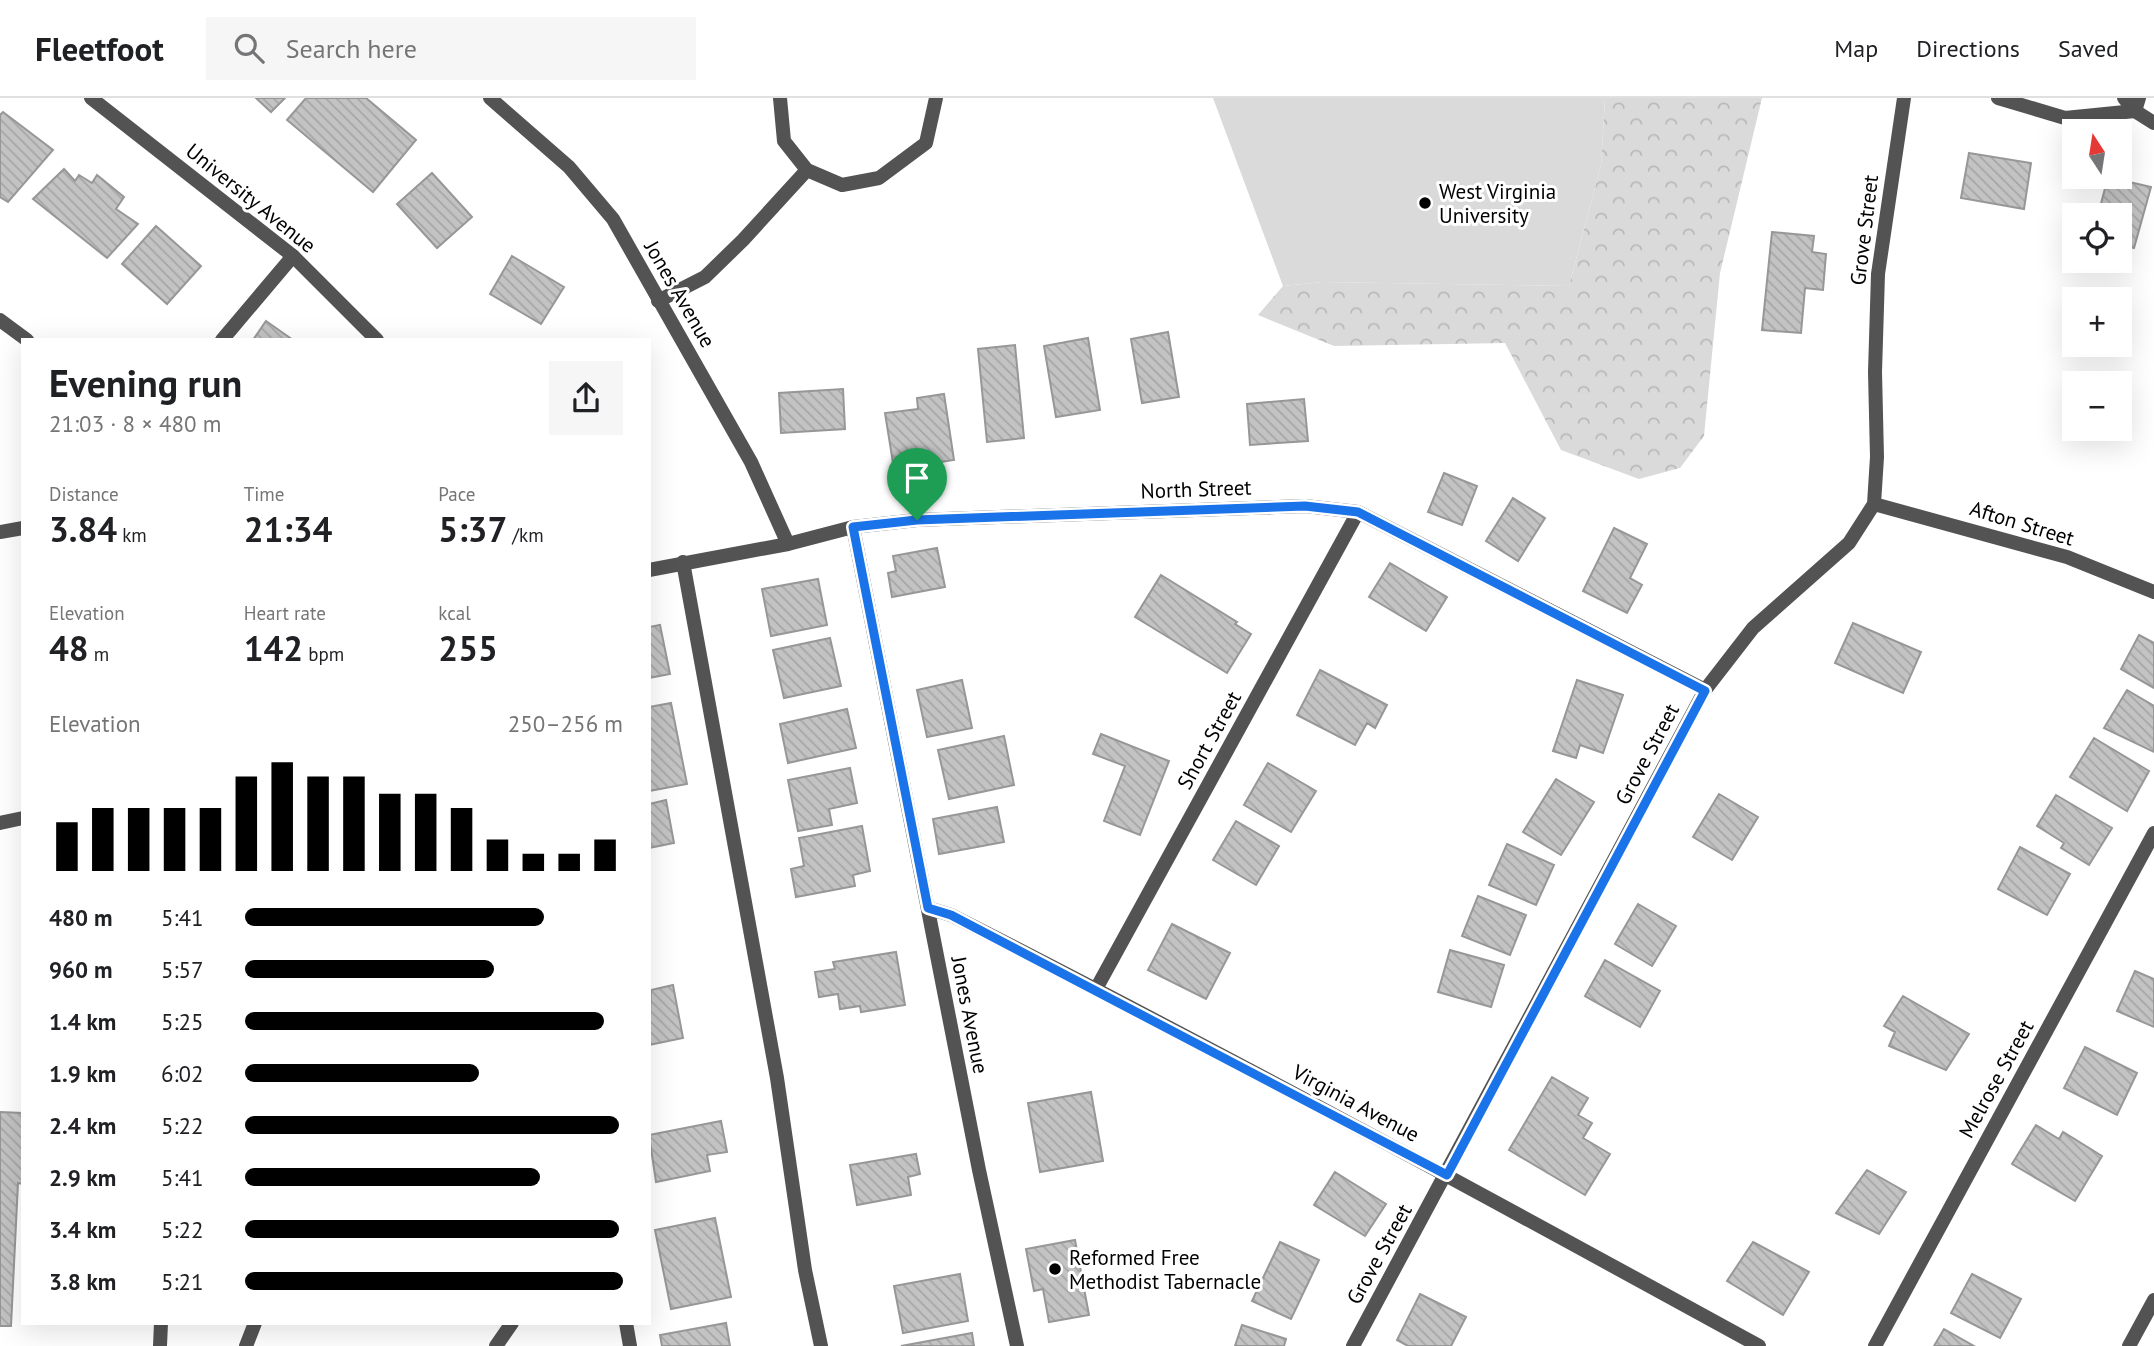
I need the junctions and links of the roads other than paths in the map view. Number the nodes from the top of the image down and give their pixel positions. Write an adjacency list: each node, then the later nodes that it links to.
1 (91, 98): 11 (street, University Avenue)
2 (490, 98): 12 (street, Jones Avenue)
3 (780, 98): 10 (street)
4 (936, 98): 10 (street)
5 (1904, 98): 17 (street, Grove Street)
6 (1998, 98): 8 (street)
7 (2124, 98): 8 (street)
8 (2137, 105): 9 (street)
9 (2154, 123)
10 (807, 170): 12 (street)
11 (293, 256): 15 (street); 16 (street, University Avenue)
12 (658, 301): 22 (street, Jones Avenue)
13 (0, 320): 14 (street)
14 (24, 338)
15 (224, 338)
16 (375, 338)
17 (1874, 504): 25 (street, Afton Street); 26 (street, Grove Street)
18 (1358, 512): 19 (street, North Street); 26 (street, North Street); 31 (street, Short Street)
19 (853, 527): 22 (street, North Street); 30 (street, Jones Avenue)
20 (21, 528): 21 (street)
21 (0, 532)
22 (788, 544): 23 (street, North Street)
23 (683, 562): 24 (street, North Street); 42 (street)
24 (651, 570)
25 (2154, 592)
26 (1705, 691): 32 (street, Grove Street)
27 (21, 818): 28 (street)
28 (0, 823)
29 (2154, 833): 46 (street, Melrose Street)
30 (928, 908): 31 (street, Virginia Avenue); 43 (street, Jones Avenue)
31 (1096, 989): 32 (street, Virginia Avenue)
32 (1447, 1175): 44 (street, Grove Street); 45 (street, Virginia Avenue)
33 (2154, 1300): 47 (street)
34 (162, 1325): 38 (street)
35 (254, 1325): 39 (street)
36 (511, 1325): 40 (street)
37 (626, 1325): 41 (street)
38 (160, 1346)
39 (246, 1346)
40 (496, 1346)
41 (631, 1346)
42 (821, 1346)
43 (1017, 1346)
44 (1353, 1346)
45 (1759, 1346)
46 (1875, 1346)
47 (2129, 1346)

